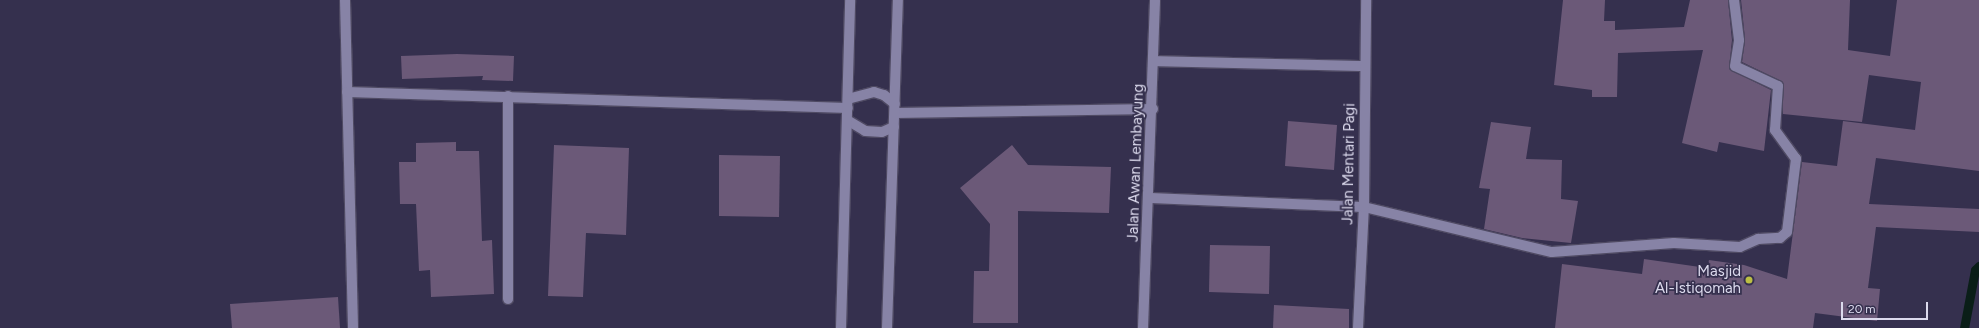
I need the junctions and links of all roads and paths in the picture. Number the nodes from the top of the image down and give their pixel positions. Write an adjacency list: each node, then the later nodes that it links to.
1 (345, 0): 9 (street)
2 (850, 0): 11 (street)
3 (898, 0): 12 (street)
4 (1155, 0): 7 (street, Jalan Awan Lembayung)
5 (1366, 0): 8 (street, Jalan Mentari Pagi)
6 (1734, 0): 17 (street)
7 (1155, 61): 8 (street); 13 (street, Jalan Awan Lembayung)
8 (1365, 66): 17 (street, Jalan Mentari Pagi)
9 (347, 92): 10 (street); 19 (street)
10 (508, 96): 11 (street); 18 (street)
11 (848, 103): 12 (street); 14 (street)
12 (895, 108): 13 (street); 15 (street)
13 (1153, 109): 16 (street, Jalan Awan Lembayung)
14 (847, 120): 15 (street); 20 (street)
15 (894, 127): 21 (street)
16 (1150, 198): 17 (street); 22 (street, Jalan Awan Lembayung)
17 (1364, 207): 23 (street, Jalan Mentari Pagi)
18 (508, 299)
19 (353, 328)
20 (841, 328)
21 (887, 328)
22 (1143, 328)
23 (1358, 328)

